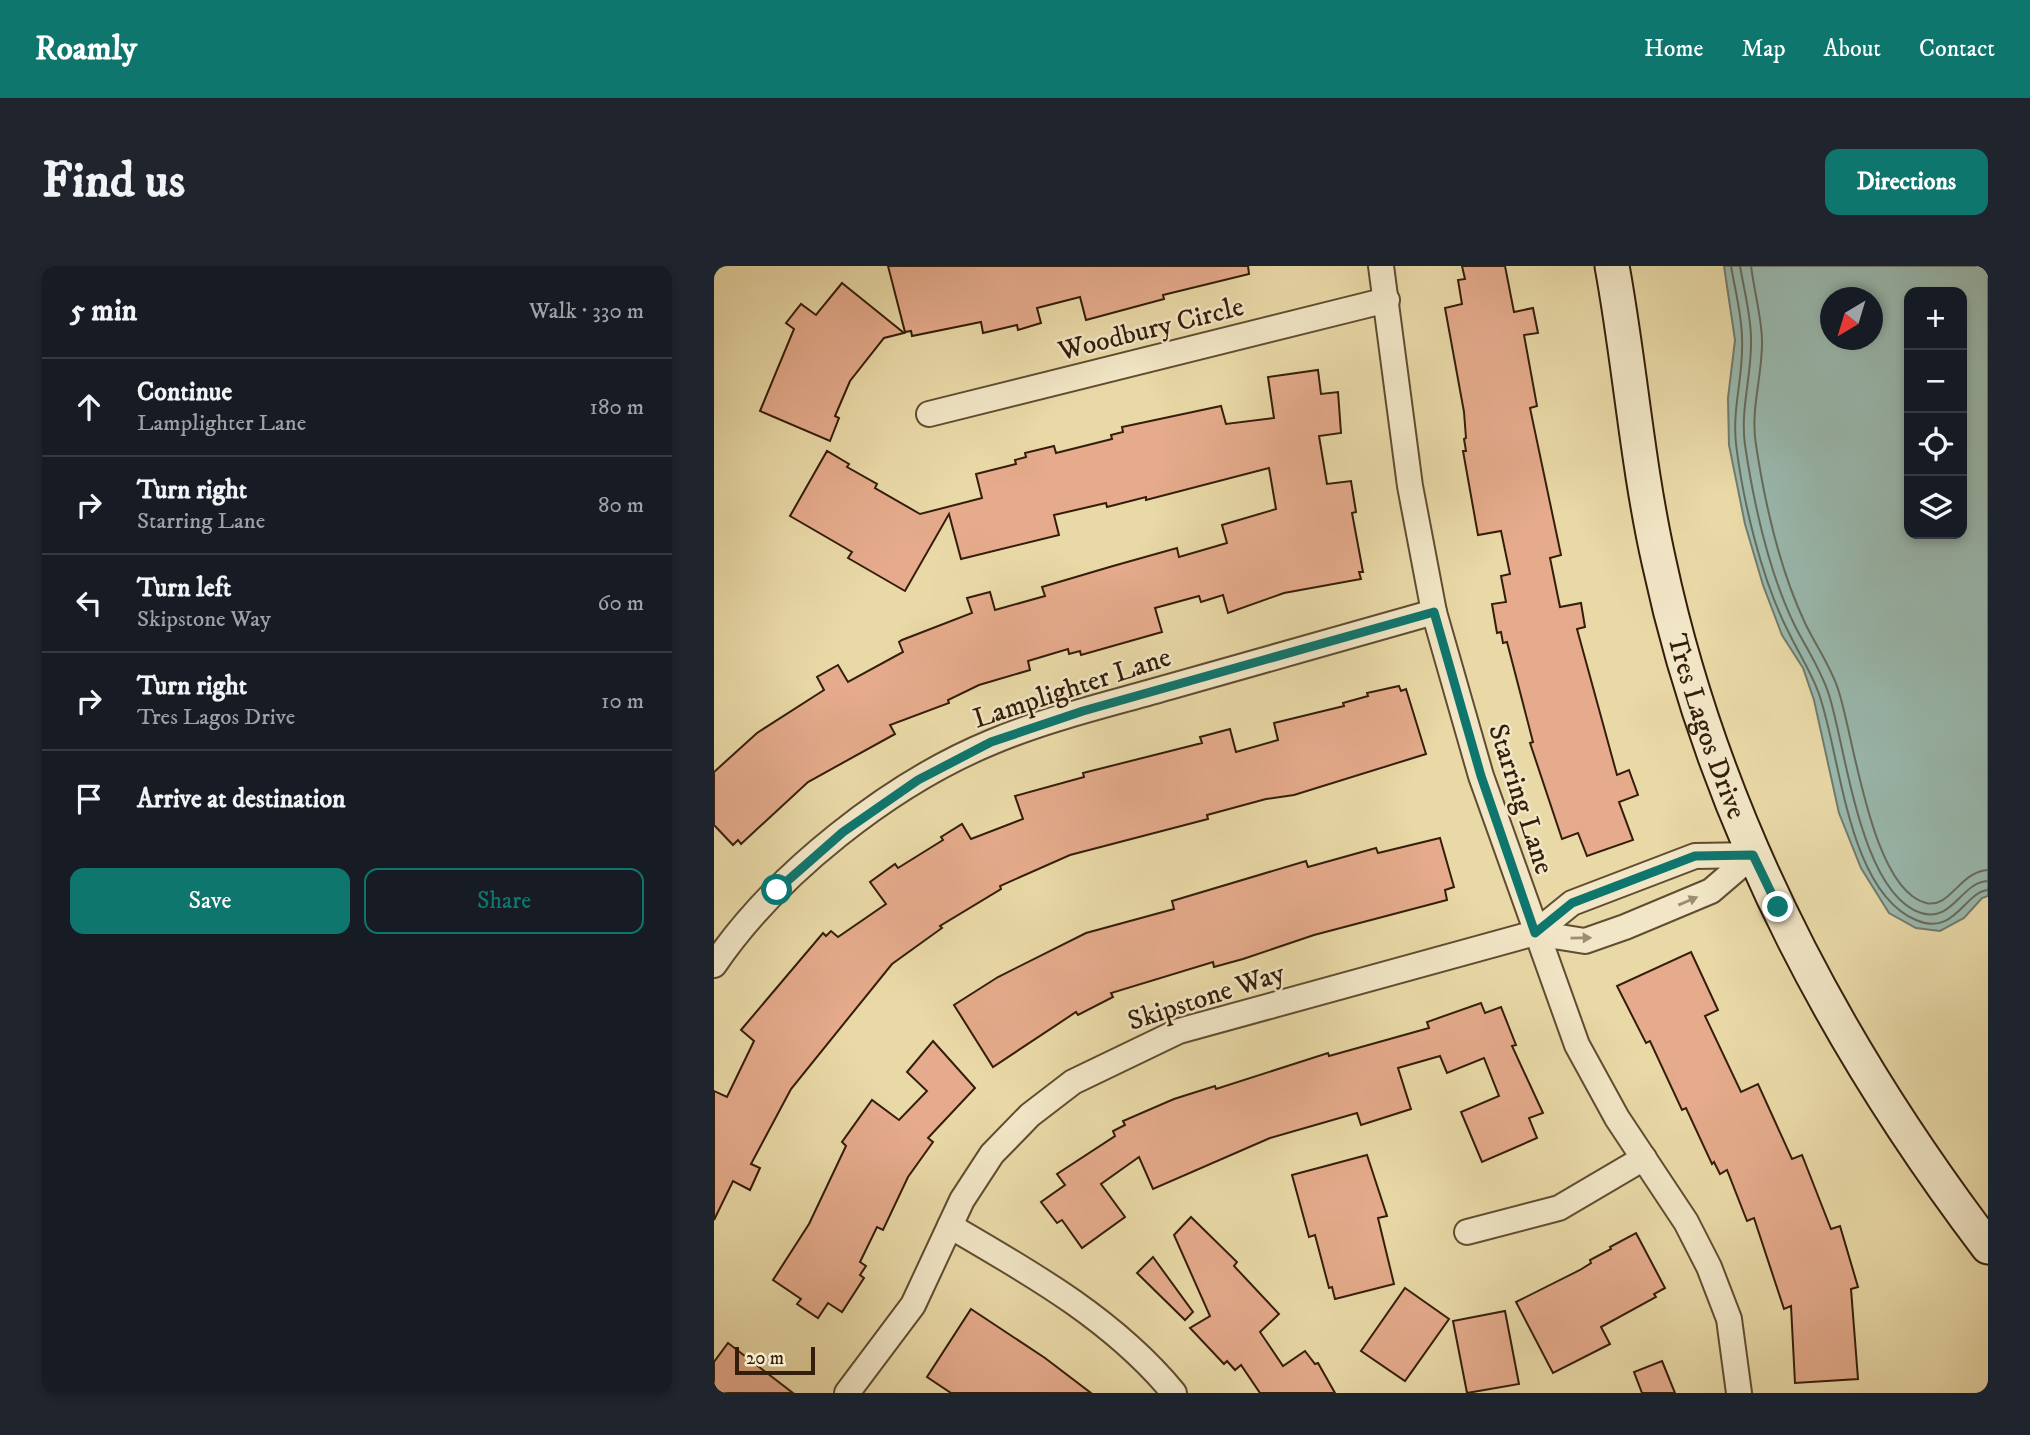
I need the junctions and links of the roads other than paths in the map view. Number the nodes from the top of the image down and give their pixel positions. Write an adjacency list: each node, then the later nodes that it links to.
1 (1381, 266): 3 (street, Starring Lane)
2 (1612, 266): 6 (street, Tres Lagos Drive)
3 (1387, 300): 4 (street, Woodbury Circle); 5 (street, Starring Lane)
4 (929, 414)
5 (1434, 612): 7 (street, Starring Lane); 8 (street, Lamplighter Lane)
6 (1753, 855): 7 (street, Skipstone Way); 7 (street, Skipstone Way, one-way to 6); 12 (street, Tres Lagos Drive)
7 (1535, 933): 9 (street, Starring Lane); 10 (street, Skipstone Way)
8 (714, 965)
9 (1644, 1158): 11 (street); 15 (street, Starring Lane)
10 (950, 1226): 13 (street, Skipstone Way); 14 (street)
11 (1467, 1232)
12 (1988, 1247)
13 (847, 1393)
14 (1174, 1393)
15 (1739, 1393)

